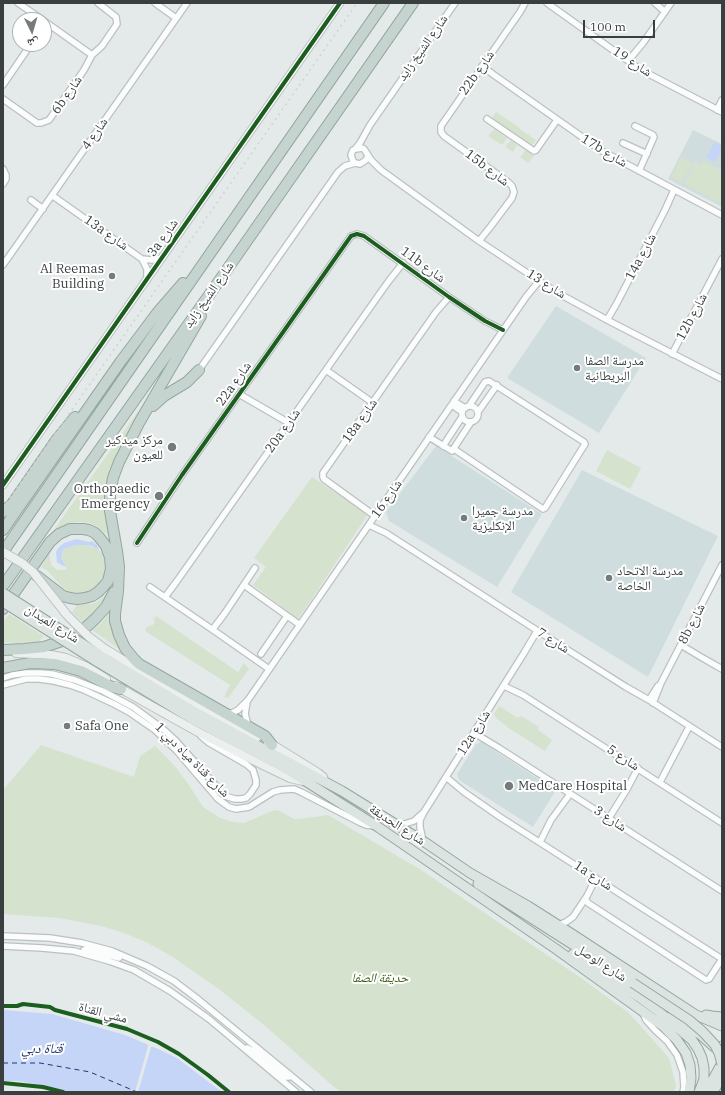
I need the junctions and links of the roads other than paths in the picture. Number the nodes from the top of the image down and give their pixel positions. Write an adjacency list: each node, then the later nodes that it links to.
1 (18, 3): 15 (street)
2 (98, 3): 20 (street)
3 (155, 3): 17 (street)
4 (187, 3): 17 (street, شارع 4)
5 (340, 3): 50 (street, 3a شارع)
6 (384, 3): 55 (highway, شارع الشيخ زايد)
7 (413, 3): 58 (highway, شارع الشيخ زايد)
8 (455, 3): 30 (street, شارع الشيخ زايد)
9 (525, 3): 16 (street, 22b شارع)
10 (530, 3): 16 (street, 22b شارع)
11 (547, 3): 21 (street, شارع 19)
12 (655, 3): 14 (street)
13 (660, 3): 14 (street)
14 (668, 8): 21 (street)
15 (30, 12)
16 (520, 12): 22 (street, 22b شارع)
17 (176, 18): 44 (street, شارع 4)
18 (52, 28): 20 (street)
19 (26, 52): 23 (street)
20 (92, 55): 24 (street, 6b شارع)
21 (630, 62): 26 (street, شارع 19)
22 (481, 67): 28 (street, 17b شارع); 31 (street, 22b شارع)
23 (3, 85)
24 (3, 99)
25 (722, 100): 26 (street)
26 (720, 111)
27 (487, 119): 28 (street)
28 (557, 120): 41 (street, 17b شارع)
29 (635, 126): 35 (street)
30 (364, 133): 33 (street, شارع الشيخ زايد); 34 (street)
31 (444, 136): 49 (street, 15b شارع)
32 (624, 143): 35 (street)
33 (356, 148): 34 (street); 37 (street)
34 (364, 149): 36 (street)
35 (647, 154): 41 (street)
36 (368, 156): 38 (street); 40 (street, شارع 13)
37 (355, 163): 38 (street); 63 (street)
38 (362, 163): 40 (street, شارع 13)
39 (3, 169): 42 (street)
40 (381, 170): 49 (street, شارع 13)
41 (639, 171): 43 (street, 17b شارع)
42 (3, 184)
43 (676, 191): 47 (street, 17b شارع); 60 (street, 14a شارع)
44 (52, 196): 46 (street, شارع 4); 51 (street, 13a شارع)
45 (31, 200): 46 (street)
46 (43, 209): 54 (street, شارع 4)
47 (722, 215)
48 (348, 238): 53 (street, 11b شارع); 67 (street, 22a شارع)
49 (481, 242): 57 (street, شارع 13)
50 (162, 258): 51 (street); 56 (street, 3a شارع)
51 (142, 259): 56 (street, 13a شارع)
52 (722, 259): 62 (street, 12b شارع)
53 (401, 262): 59 (street, 11b شارع); 64 (street, 20a شارع)
54 (3, 265)
55 (200, 268): 68 (highway); 84 (highway, شارع الشيخ زايد)
56 (147, 280): 79 (street, 3a شارع)
57 (537, 280): 60 (street, شارع 13); 61 (street, شارع 16)
58 (219, 281): 74 (highway); 90 (highway, شارع الشيخ زايد)
59 (447, 295): 61 (street, 11b شارع); 69 (street, 18a شارع)
60 (609, 321): 62 (street, شارع 13)
61 (502, 332): 70 (street, شارع 16)
62 (672, 354): 65 (street, شارع 13)
63 (199, 370): 74 (highway)
64 (326, 370): 69 (street); 75 (street, 20a شارع)
65 (722, 379)
66 (497, 385): 71 (street); 72 (street); 78 (street)
67 (240, 392): 75 (street); 83 (street, 22a شارع)
68 (92, 403): 80 (highway); 82 (highway)
69 (373, 403): 81 (street, 18a شارع)
70 (453, 403): 71 (street); 76 (street, شارع 16)
71 (465, 411): 72 (street); 73 (street); 77 (street)
72 (478, 412): 73 (street)
73 (471, 422): 78 (street)
74 (139, 423): 87 (highway)
75 (287, 425): 93 (street, 20a شارع)
76 (429, 437): 77 (street); 81 (street, شارع 16)
77 (443, 446): 78 (street)
78 (454, 449)
79 (3, 485)
80 (3, 512)
81 (372, 520): 97 (street, شارع 16); 99 (street, شارع 7)
82 (3, 530)
83 (137, 542)
84 (3, 552): 88 (main road, bridge)
85 (722, 565): 100 (street, 8b شارع)
86 (255, 568): 89 (street)
87 (119, 575): 101 (highway); 116 (highway)
88 (37, 576): 95 (highway); 103 (main road, bridge)
89 (244, 585): 96 (street); 98 (street)
90 (3, 586)
91 (150, 587): 93 (street)
92 (3, 593): 103 (main road, شارع الميدان, bridge)
93 (167, 599): 98 (street)
94 (3, 602): 103 (main road, شارع الميدان, bridge)
95 (3, 609)
96 (287, 616): 97 (street); 102 (street)
97 (300, 625): 105 (street, شارع 16)
98 (214, 630): 105 (street)
99 (539, 632): 108 (street, 12a شارع); 112 (street, شارع 7)
100 (680, 646): 106 (street); 111 (street, 8b شارع)
101 (3, 651): 110 (main road)
102 (261, 654)
103 (100, 655): 121 (main road); 125 (main road, شارع الحديقة); 127 (main road, شارع الحديقة)
104 (3, 668): 110 (highway)
105 (269, 669): 113 (street, شارع 16)
106 (722, 669)
107 (3, 678): 120 (street, شارع قناة مياه دبي 1)
108 (505, 684): 119 (street, 12a شارع); 123 (street, شارع 5)
109 (3, 685): 133 (street, شارع قناة مياه دبي 1)
110 (116, 686): 120 (main road)
111 (655, 693): 112 (street); 114 (street, 8b شارع); 115 (street)
112 (640, 695): 114 (street, شارع 7)
113 (248, 700): 116 (street, شارع 16); 117 (street, شارع 16)
114 (651, 701): 115 (street, شارع 7)
115 (661, 708): 118 (street, شارع 7)
116 (227, 714): 117 (highway)
117 (249, 727): 121 (highway)
118 (691, 728): 122 (street, شارع 7); 126 (street)
119 (475, 731): 124 (street, 12a شارع); 128 (street, شارع 3)
120 (198, 732): 127 (main road)
121 (272, 745): 125 (main road)
122 (722, 747)
123 (640, 769): 126 (street, شارع 5); 130 (street)
124 (444, 779): 129 (street, 12a شارع); 134 (street, 1a شارع)
125 (324, 781): 132 (main road, شارع الحديقة)
126 (658, 781): 131 (street, شارع 5)
127 (307, 782): 133 (main road, شارع الحديقة)
128 (568, 793): 130 (street, شارع 3); 134 (street)
129 (424, 812): 132 (street, 12a شارع); 135 (street, 12a شارع)
130 (609, 818): 138 (street, شارع 3)
131 (722, 823)
132 (398, 826): 135 (main road, شارع الحديقة)
133 (378, 827): 144 (main road, شارع الحديقة)
134 (538, 841): 137 (street, 1a شارع)
135 (423, 842): 136 (main road, شارع الحديقة)
136 (470, 872): 141 (main road, شارع الحديقة); 156 (main road, شارع الوصل, bridge)
137 (598, 879): 139 (street); 147 (street, 1a شارع)
138 (722, 891)
139 (586, 897): 140 (street); 147 (street)
140 (573, 917): 141 (street); 142 (street)
141 (558, 925): 142 (main road, شارع الحديقة)
142 (572, 934): 149 (main road, شارع الحديقة)
143 (3, 936): 148 (street)
144 (539, 936): 150 (main road, شارع الحديقة); 151 (main road)
145 (3, 946): 146 (street)
146 (86, 953): 148 (street); 154 (street)
147 (722, 959)
148 (137, 961): 157 (street)
149 (686, 1007): 152 (main road); 153 (main road)
150 (658, 1010): 155 (main road); 163 (main road)
151 (642, 1011): 161 (street); 162 (main road)
152 (722, 1017)
153 (722, 1026)
154 (238, 1044): 157 (street); 159 (street)
155 (722, 1046)
156 (722, 1063): 164 (main road, شارع الوصل)
157 (289, 1074): 160 (street)
158 (722, 1076): 165 (main road)
159 (296, 1092)
160 (311, 1092)
161 (683, 1092)
162 (689, 1092)
163 (699, 1092)
164 (706, 1092)
165 (713, 1092)

